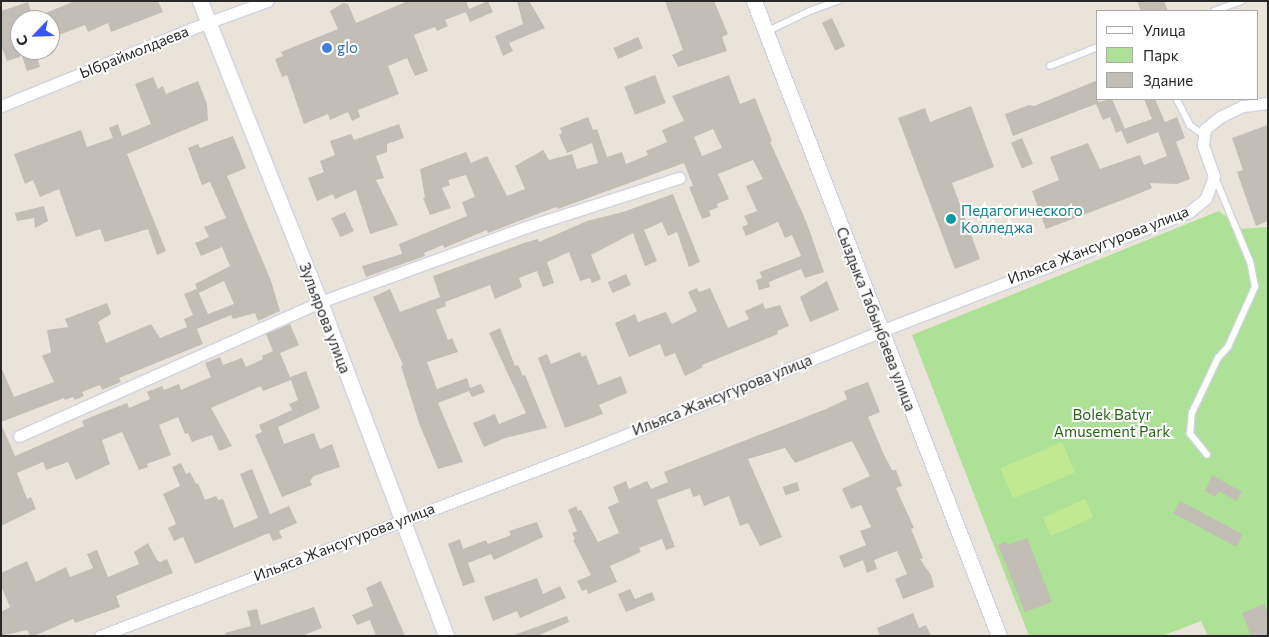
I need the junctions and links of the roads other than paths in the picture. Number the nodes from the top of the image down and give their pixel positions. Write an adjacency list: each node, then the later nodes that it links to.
1 (200, 1): 7 (street, Зульярова улица)
2 (267, 1): 7 (street, Ыбраймолдаева)
3 (754, 1): 8 (street, Сыздыка Табынбаева улица)
4 (838, 1): 8 (lane)
5 (1241, 1): 6 (lane)
6 (1217, 10)
7 (208, 24): 13 (street, Ыбраймолдаева); 17 (street, Зульярова улица)
8 (766, 32): 18 (street, Сыздыка Табынбаева улица)
9 (1096, 48): 10 (lane)
10 (1050, 66)
11 (1178, 100): 14 (lane)
12 (1268, 103): 14 (street)
13 (1, 106)
14 (1204, 134): 15 (street)
15 (1214, 176): 18 (street, Ильяса Жансугурова улица); 20 (lane)
16 (679, 178): 17 (street)
17 (320, 302): 19 (street); 21 (street, Зульярова улица)
18 (881, 330): 21 (street, Ильяса Жансугурова улица); 24 (street, Сыздыка Табынбаева улица)
19 (19, 436)
20 (1207, 456)
21 (400, 521): 22 (street, Ильяса Жансугурова улица); 23 (street, Зульярова улица)
22 (100, 636)
23 (446, 636)
24 (999, 636)

